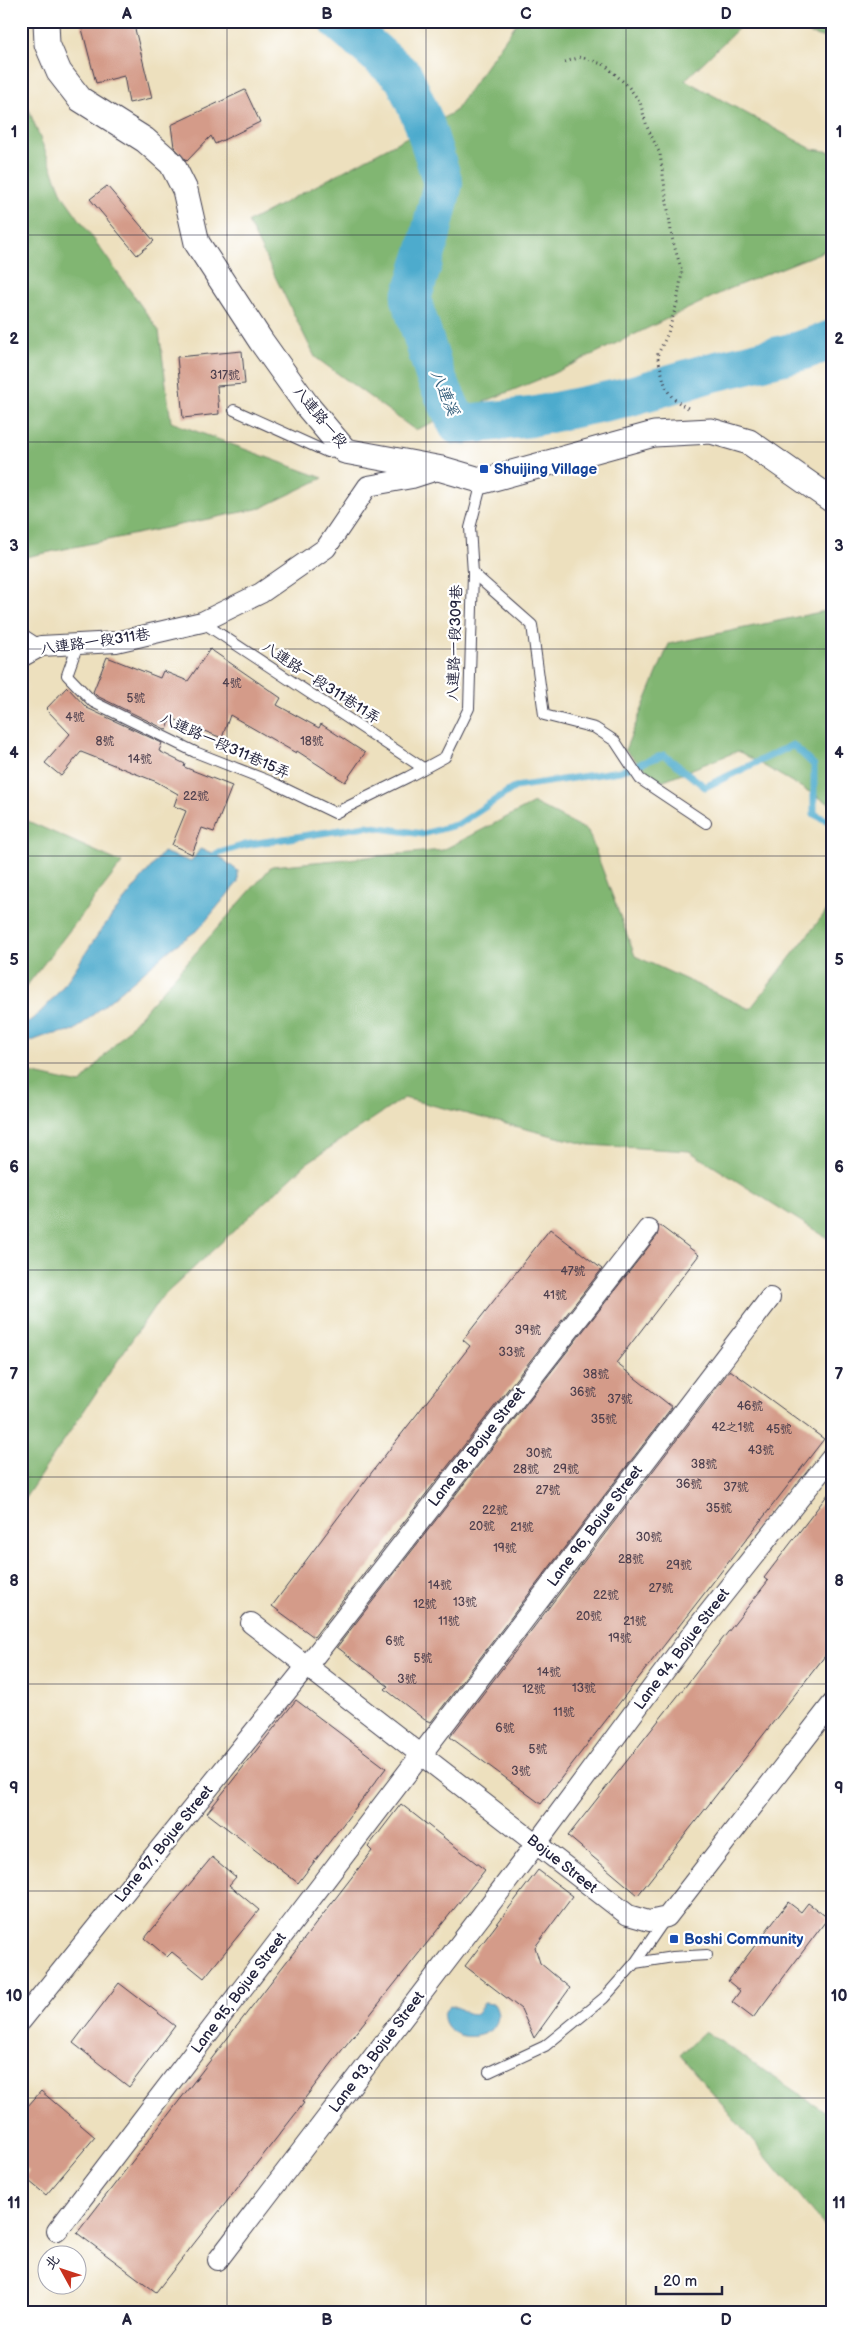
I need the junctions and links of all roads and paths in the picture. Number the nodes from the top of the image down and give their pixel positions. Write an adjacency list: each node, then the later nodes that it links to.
1 (46, 21): 5 (street, 八連路一段)
2 (565, 62): 3 (path)
3 (668, 395)
4 (234, 410): 5 (lane)
5 (346, 451): 6 (street, 八連路一段)
6 (442, 468): 7 (street, 八連路一段); 10 (street, 八連路一段311巷)
7 (483, 481): 8 (street); 9 (lane, 八連路一段309巷)
8 (832, 500)
9 (473, 573): 15 (lane, 八連路一段309巷); 17 (lane, 八連路一段309巷)
10 (202, 622): 12 (street, 八連路一段311巷); 15 (lane, 八連路一段311巷11弄)
11 (21, 633): 13 (lane)
12 (78, 644): 13 (street, 八連路一段311巷); 16 (lane, 八連路一段311巷15弄)
13 (41, 646): 14 (street, 八連路一段311巷)
14 (21, 657)
15 (424, 768): 16 (lane, 八連路一段309巷)
16 (408, 777)
17 (706, 823)
18 (648, 1229): 22 (street, Lane 98, Bojue Street)
19 (770, 1298): 24 (street, Lane 96, Bojue Street)
20 (832, 1457): 25 (street, Lane 94, Bojue Street)
21 (252, 1623): 22 (street, Bojue Street)
22 (307, 1666): 24 (street, Bojue Street); 29 (street, Lane 97, Bojue Street)
23 (832, 1704): 26 (street)
24 (420, 1755): 25 (street, Bojue Street); 31 (street, Lane 95, Bojue Street)
25 (536, 1844): 26 (street, Bojue Street); 32 (street, Lane 93, Bojue Street)
26 (667, 1917): 28 (lane)
27 (708, 1955): 28 (lane)
28 (635, 1963): 30 (lane)
29 (21, 2022)
30 (489, 2072)
31 (57, 2231)
32 (218, 2260)

